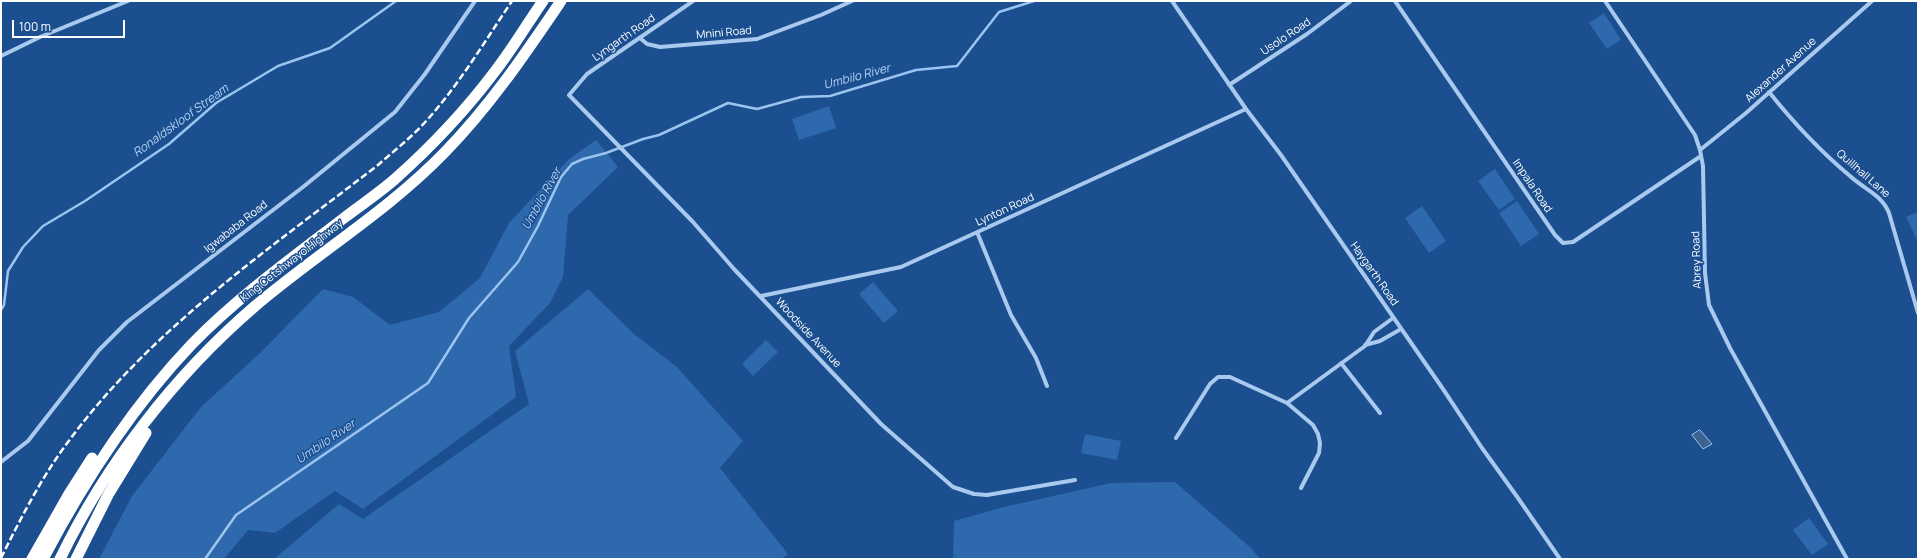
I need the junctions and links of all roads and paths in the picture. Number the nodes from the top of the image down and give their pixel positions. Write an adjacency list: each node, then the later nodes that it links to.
1 (128, 1): 14 (street)
2 (468, 1): 12 (street)
3 (543, 1): 30 (highway, King Cetshwayo Highway)
4 (561, 1): 29 (highway, King Cetshwayo Highway)
5 (693, 1): 13 (street, Lyngarth Road)
6 (852, 1): 13 (street, Mnini Road)
7 (1172, 1): 15 (street, Haygarth Road)
8 (1351, 1): 15 (street, Usolo Road)
9 (1395, 1): 20 (street, Impala Road)
10 (1605, 1): 19 (street, Abrey Road)
11 (1872, 1): 16 (street, Alexander Avenue)
12 (474, 3): 34 (street, Igwababa Road)
13 (640, 38): 17 (street, Lyngarth Road)
14 (1, 56)
15 (1229, 85): 18 (street, Haygarth Road)
16 (1769, 92): 19 (street, Alexander Avenue); 23 (street, Quillhall Lane)
17 (569, 95): 22 (street, Woodside Avenue)
18 (1246, 109): 21 (street, Lynton Road); 24 (street, Haygarth Road)
19 (1700, 150): 20 (street, Abrey Road)
20 (1701, 156): 42 (street, Abrey Road)
21 (977, 232): 22 (street, Lynton Road); 28 (street)
22 (761, 296): 35 (street, Woodside Avenue)
23 (1918, 313)
24 (1393, 318): 25 (street, Haygarth Road); 26 (street)
25 (1401, 329): 26 (street); 41 (street, Haygarth Road)
26 (1365, 346): 27 (street)
27 (1341, 363): 31 (street); 32 (street)
28 (1047, 386)
29 (172, 389): 39 (highway, King Cetshwayo Highway); 40 (highway)
30 (150, 392): 37 (highway); 38 (highway, King Cetshwayo Highway)
31 (1287, 404): 33 (street); 36 (street)
32 (1380, 413)
33 (1176, 438)
34 (1, 462)
35 (1075, 480)
36 (1301, 488)
37 (32, 559)
38 (43, 559)
39 (60, 559)
40 (76, 559)
41 (1560, 559)
42 (1847, 559)

